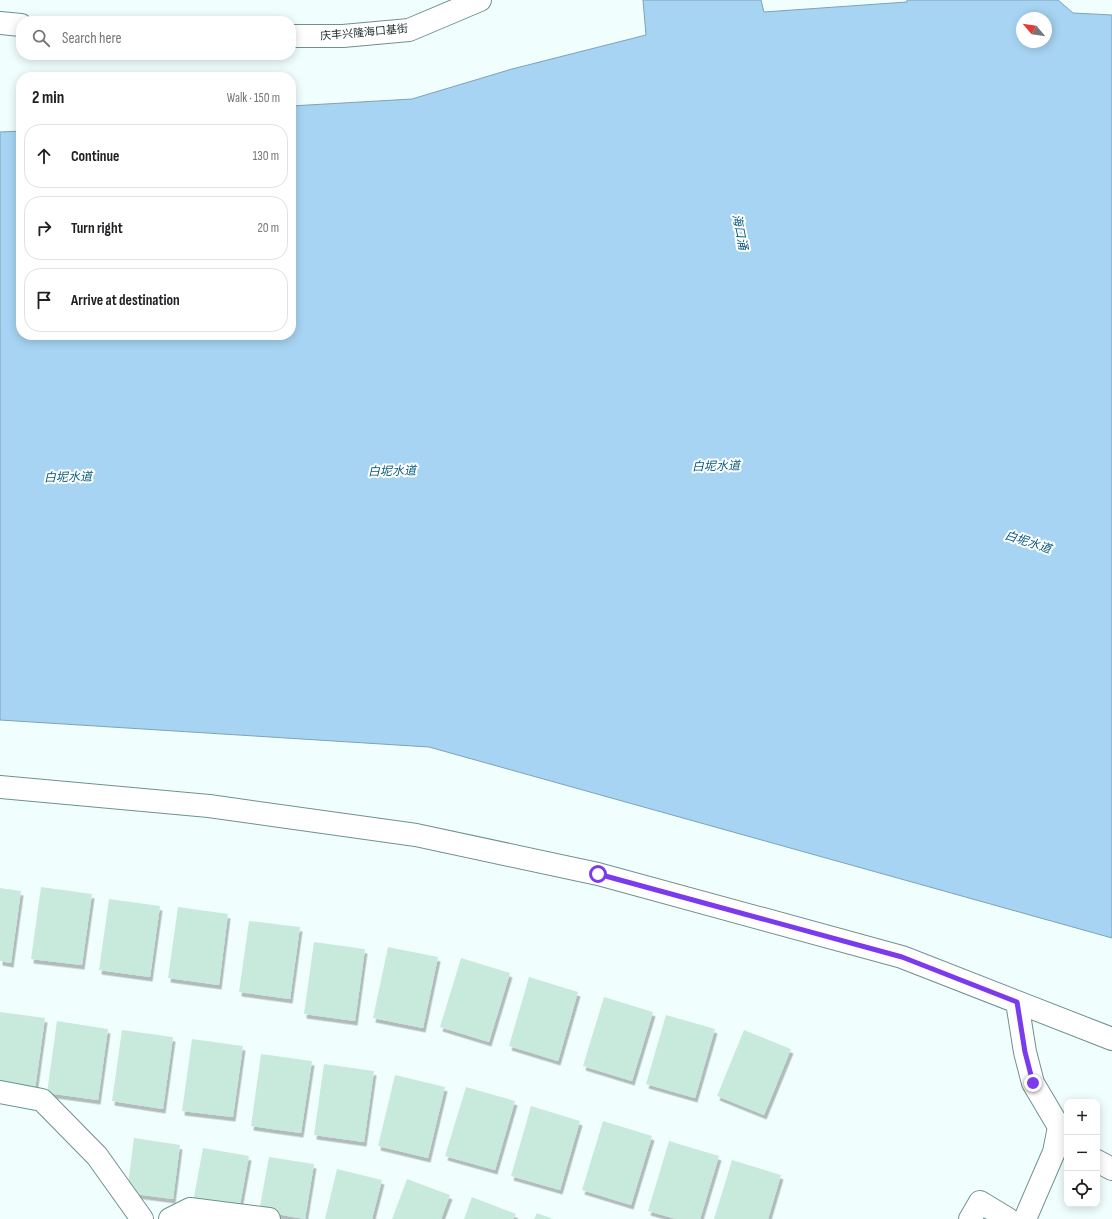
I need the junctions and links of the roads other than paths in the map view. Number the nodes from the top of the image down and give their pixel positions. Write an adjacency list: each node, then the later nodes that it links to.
1 (480, 0): 4 (street, 庆丰兴隆海口基街)
2 (0, 23): 3 (street)
3 (16, 25)
4 (296, 36)
5 (0, 786): 6 (street)
6 (1017, 1002): 7 (street); 9 (street)
7 (1112, 1039)
8 (0, 1092): 12 (street)
9 (1063, 1132): 17 (street)
10 (1100, 1163): 11 (street)
11 (1112, 1170)
12 (142, 1219)
13 (170, 1219): 14 (street)
14 (269, 1219)
15 (970, 1219): 16 (street)
16 (1008, 1219)
17 (1025, 1219)

